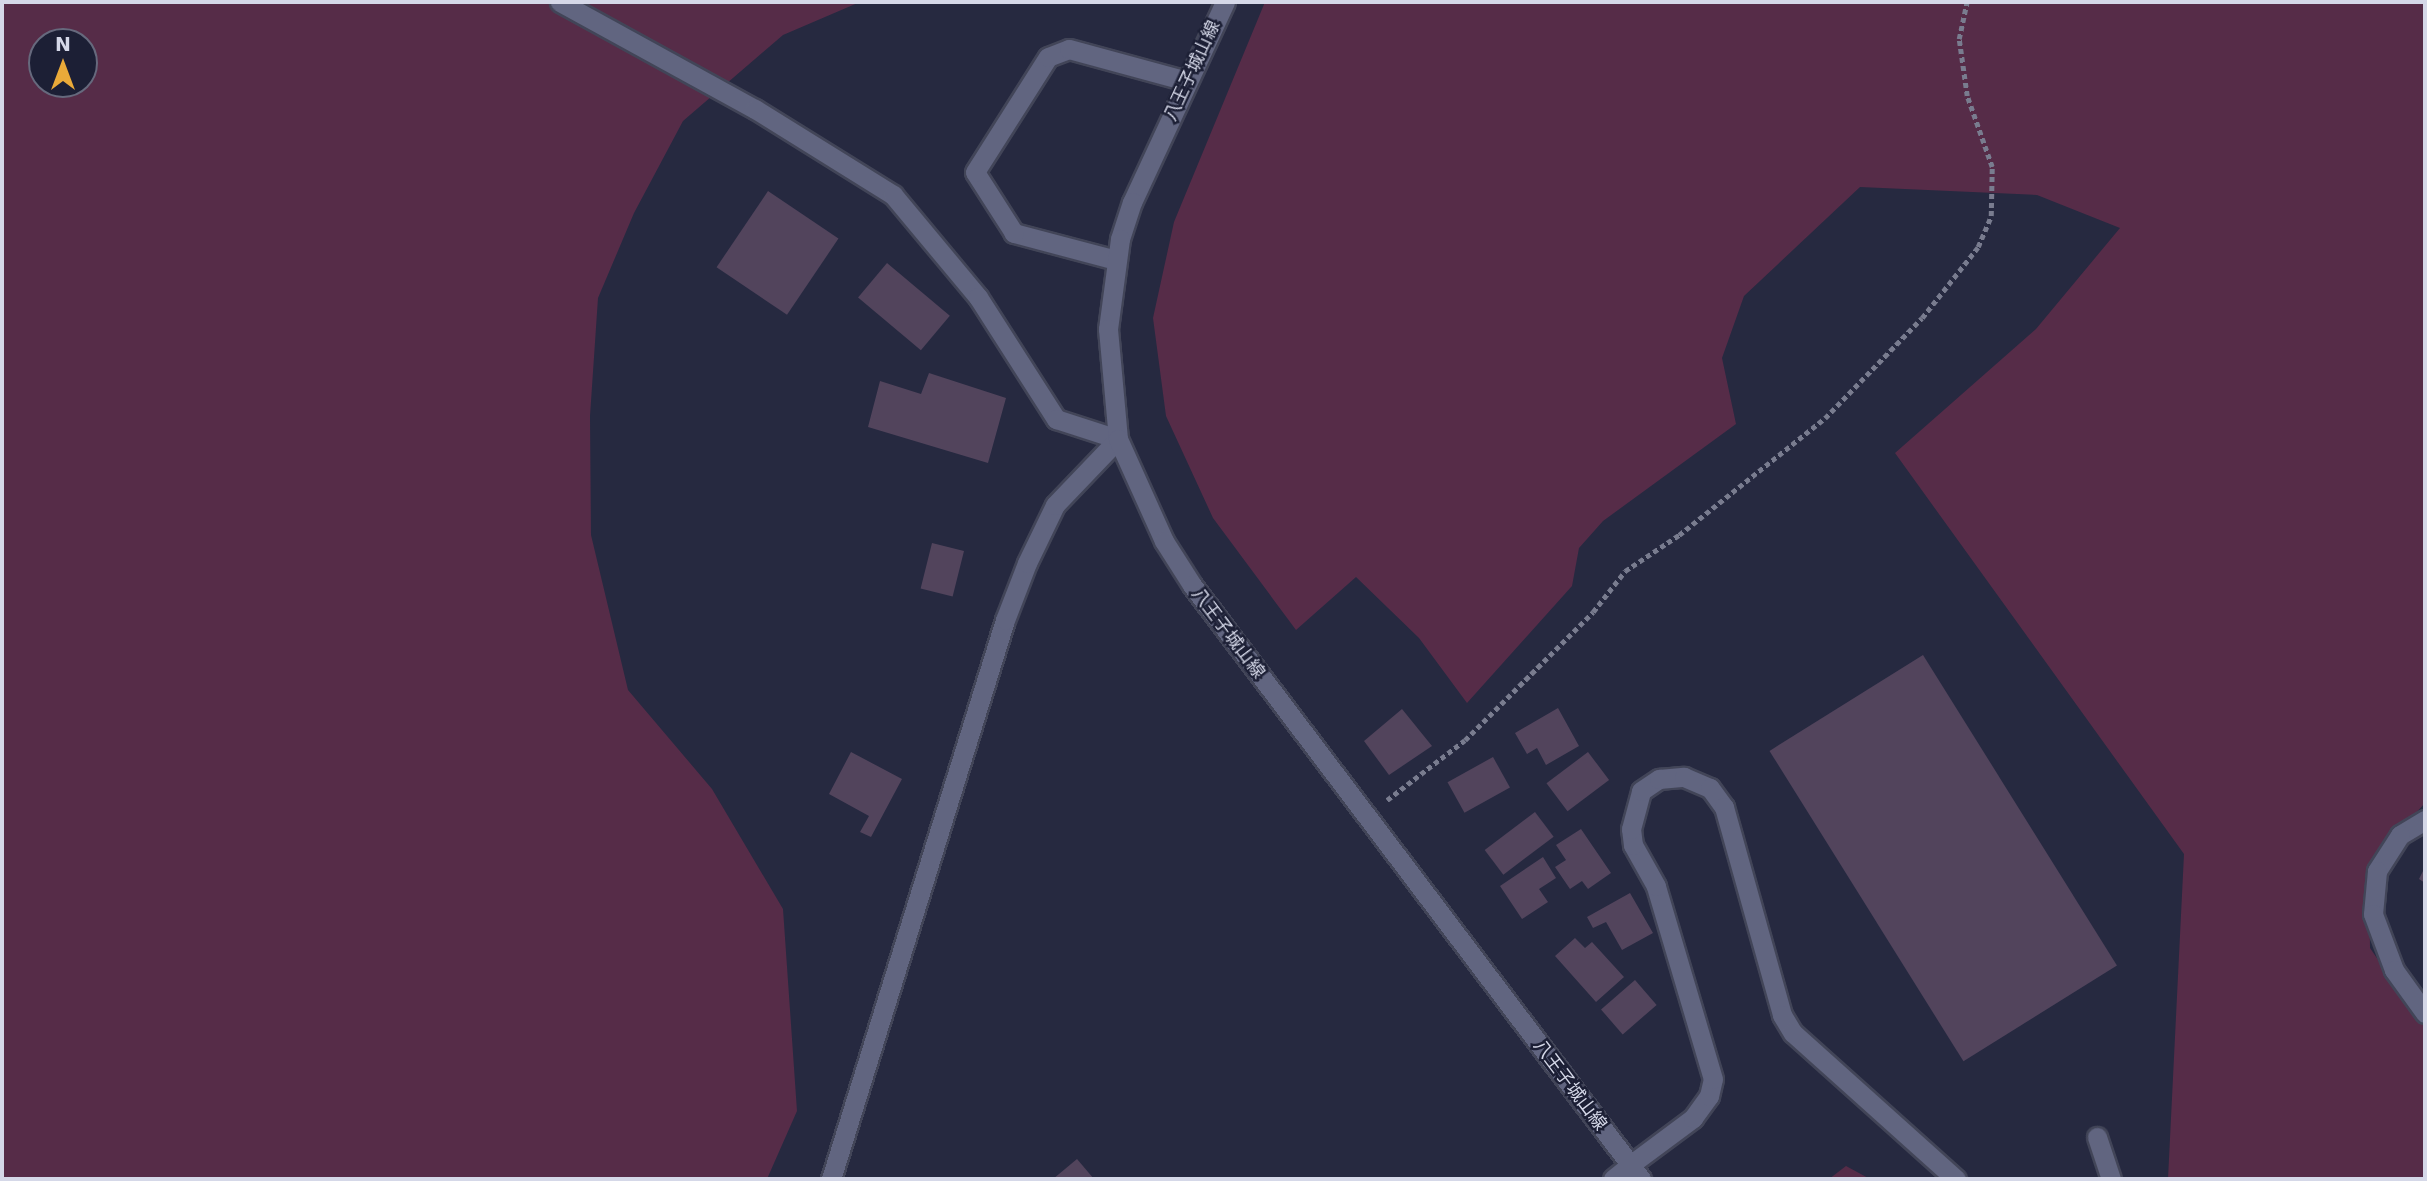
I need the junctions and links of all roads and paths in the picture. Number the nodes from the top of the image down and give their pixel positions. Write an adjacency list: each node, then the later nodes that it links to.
1 (560, 2): 6 (main road)
2 (1224, 2): 4 (main road, 八王子城山線)
3 (1967, 2): 7 (path)
4 (1187, 81): 5 (main road, 八王子城山線); 5 (main road)
5 (1115, 260): 6 (main road, 八王子城山線)
6 (1118, 439): 7 (main road, 八王子城山線); 12 (main road)
7 (1368, 815): 11 (main road, 八王子城山線)
8 (2425, 820): 9 (main road)
9 (2425, 1013)
10 (2097, 1137): 15 (main road)
11 (1635, 1172): 13 (main road); 14 (main road)
12 (831, 1179)
13 (1613, 1179)
14 (1956, 1179)
15 (2110, 1179)

